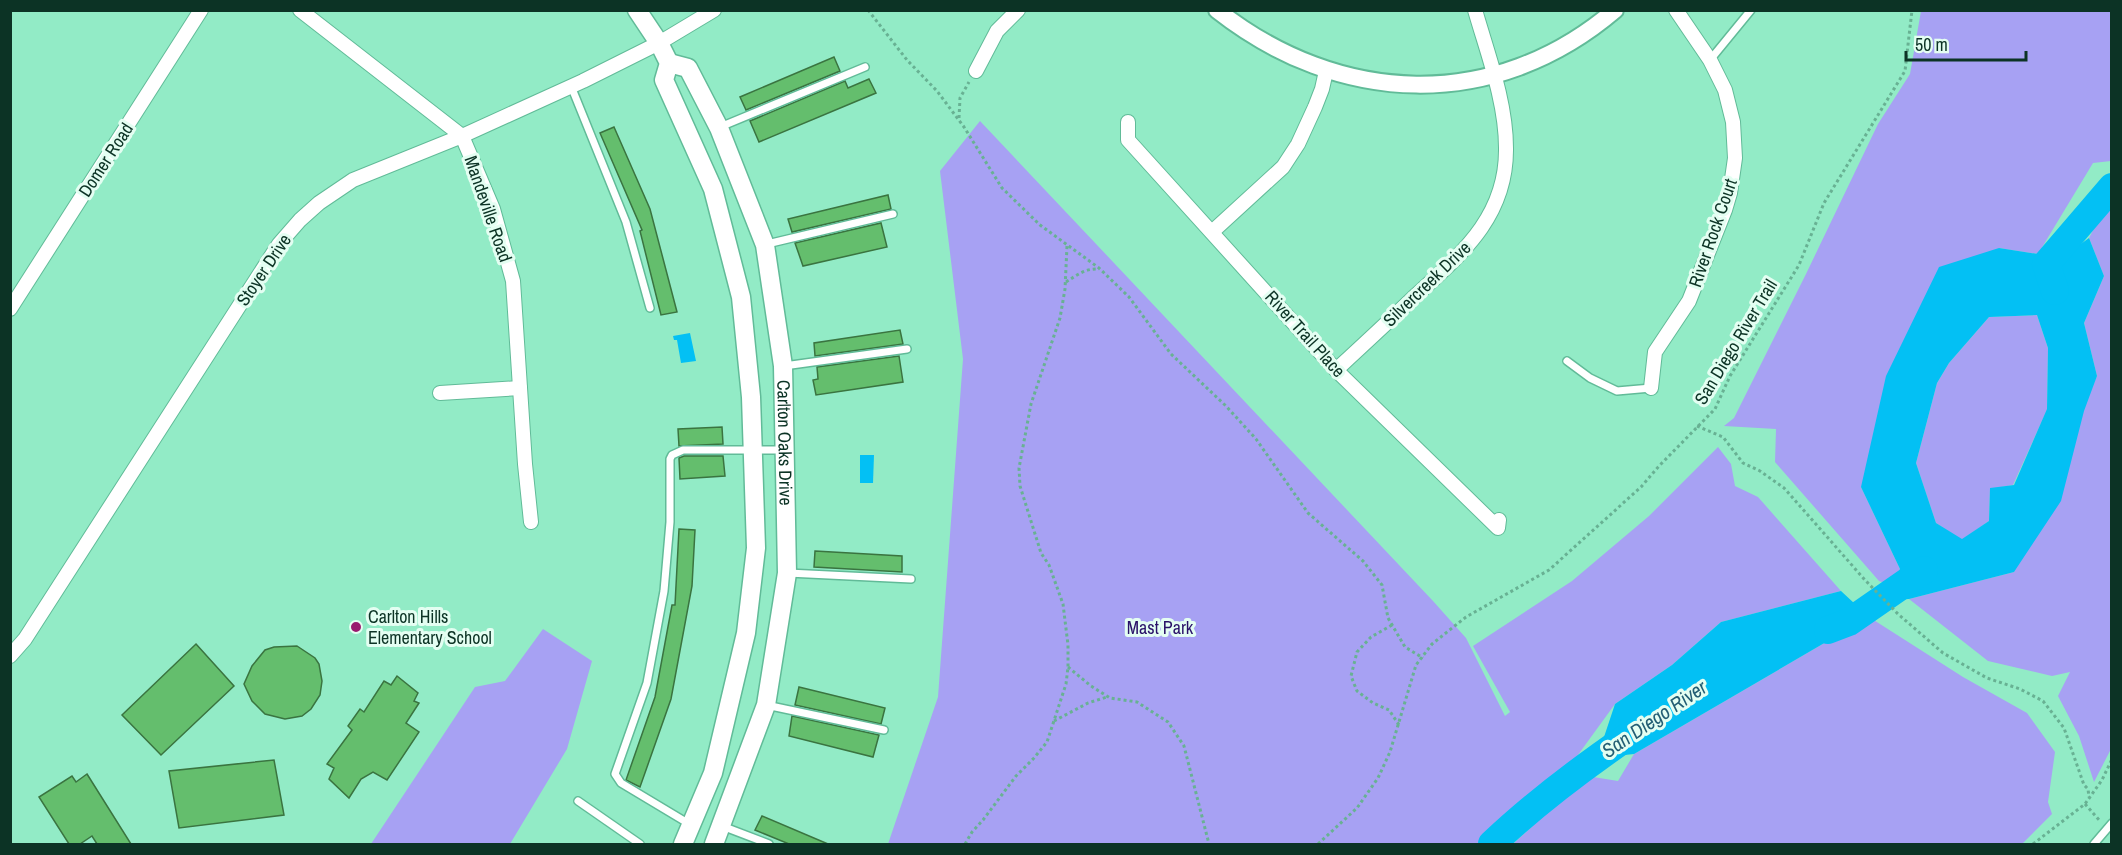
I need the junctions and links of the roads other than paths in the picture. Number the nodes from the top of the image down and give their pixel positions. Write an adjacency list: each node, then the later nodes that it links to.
1 (201, 10): 26 (street, Domer Road)
2 (300, 10): 21 (street, Mandeville Road)
3 (637, 10): 11 (main road, Carlton Oaks Drive)
4 (714, 10): 11 (street, Stoyer Drive)
5 (1018, 10): 15 (street)
6 (1217, 10): 16 (street)
7 (1475, 10): 17 (street, Silvercreek Drive)
8 (1615, 10): 17 (street)
9 (1676, 10): 12 (street, River Rock Court)
10 (1751, 10): 12 (lane)
11 (658, 42): 13 (main road, Carlton Oaks Drive); 18 (street, Stoyer Drive)
12 (1710, 60): 32 (street, River Rock Court)
13 (669, 63): 20 (main road, Carlton Oaks Drive); 34 (main road, Carlton Oaks Drive)
14 (865, 68): 20 (lane)
15 (976, 71)
16 (1326, 71): 17 (street); 23 (street)
17 (1494, 75): 30 (street, Silvercreek Drive)
18 (571, 86): 21 (street, Stoyer Drive); 25 (lane)
19 (1128, 122): 23 (street, River Trail Place)
20 (719, 128): 24 (main road, Carlton Oaks Drive)
21 (462, 136): 31 (street, Mandeville Road); 40 (street, Stoyer Drive)
22 (893, 214): 24 (lane)
23 (1212, 232): 30 (street, River Trail Place)
24 (765, 245): 29 (main road, Carlton Oaks Drive)
25 (650, 308)
26 (10, 309)
27 (907, 349): 29 (lane)
28 (1567, 361): 32 (lane)
29 (783, 366): 35 (main road, Carlton Oaks Drive)
30 (1336, 370): 36 (street, River Trail Place)
31 (520, 388): 33 (street); 37 (street, Mandeville Road)
32 (1651, 388)
33 (440, 393)
34 (753, 450): 35 (lane); 45 (main road, Carlton Oaks Drive); 45 (lane)
35 (785, 450): 38 (main road, Carlton Oaks Drive)
36 (1499, 520)
37 (531, 522)
38 (788, 573): 39 (lane); 41 (main road, Carlton Oaks Drive)
39 (911, 579)
40 (10, 656)
41 (766, 705): 42 (lane); 46 (main road, Carlton Oaks Drive)
42 (884, 730)
43 (578, 801): 47 (lane)
44 (2112, 823): 51 (lane)
45 (691, 825): 48 (main road, Carlton Oaks Drive)
46 (722, 826): 49 (main road, Carlton Oaks Drive); 50 (lane)
47 (640, 844)
48 (683, 844)
49 (714, 844)
50 (769, 844)
51 (2094, 844)

